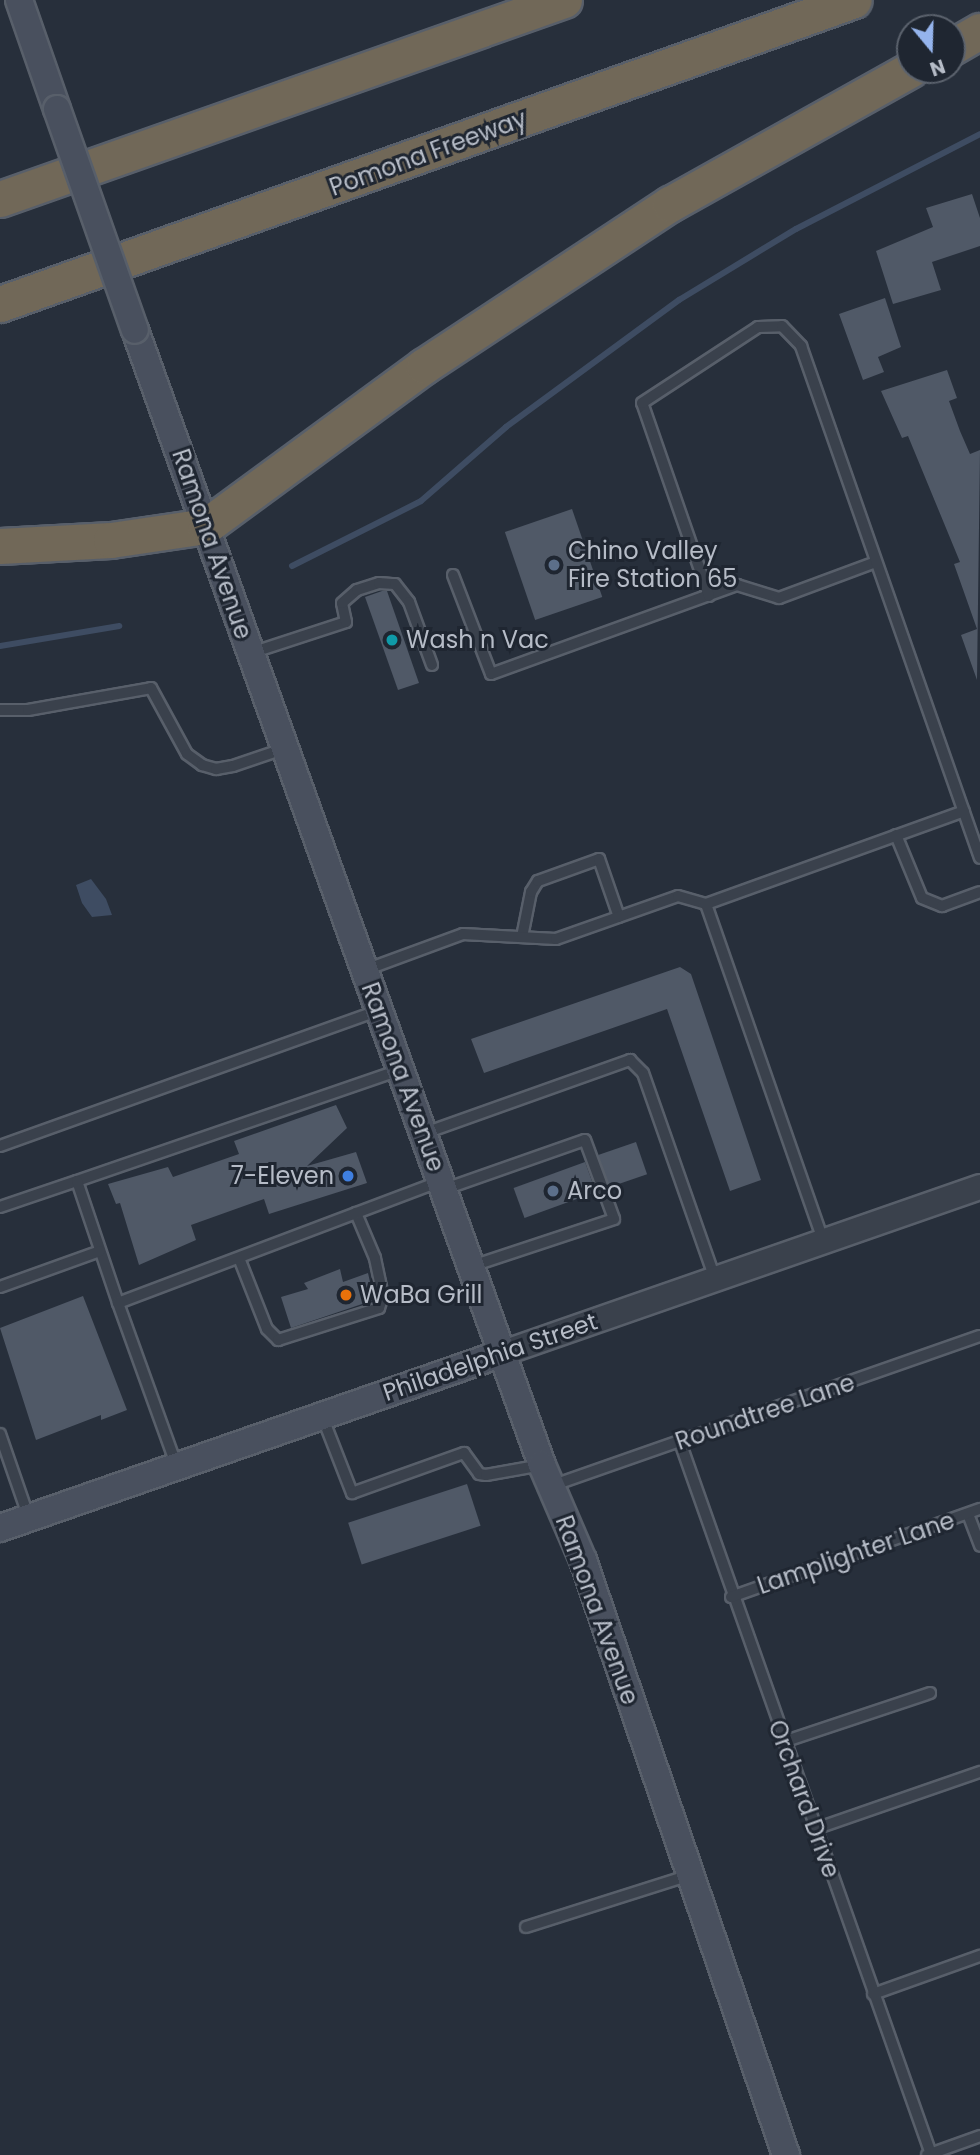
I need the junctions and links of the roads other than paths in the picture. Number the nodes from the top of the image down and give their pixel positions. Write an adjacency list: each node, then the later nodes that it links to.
1 (19, 0): 7 (main road, Ramona Avenue, bridge)
2 (565, 0): 5 (highway)
3 (854, 0): 6 (highway, Pomona Freeway)
4 (896, 78): 7 (highway)
5 (0, 200)
6 (0, 304)
7 (206, 526): 8 (highway); 12 (main road, Ramona Avenue)
8 (0, 546)
9 (876, 562): 11 (lane); 11 (lane); 16 (lane)
10 (453, 575): 11 (lane)
11 (709, 596)
12 (250, 653): 13 (lane); 15 (main road, Ramona Avenue)
13 (432, 665)
14 (0, 710): 15 (lane)
15 (283, 749): 23 (main road, Ramona Avenue)
16 (964, 811): 17 (lane); 18 (lane)
17 (896, 835): 19 (lane); 20 (lane)
18 (980, 858)
19 (980, 892)
20 (706, 904): 21 (lane); 33 (lane)
21 (619, 917): 22 (lane); 22 (lane)
22 (522, 937): 23 (lane)
23 (364, 970): 24 (main road, Ramona Avenue)
24 (378, 1011): 25 (main road, Ramona Avenue); 27 (lane)
25 (400, 1069): 26 (main road, Ramona Avenue); 28 (lane)
26 (424, 1133): 29 (main road, Ramona Avenue); 37 (lane)
27 (0, 1146)
28 (77, 1181): 31 (lane); 34 (lane)
29 (443, 1185): 32 (lane); 36 (main road, Ramona Avenue); 36 (lane)
30 (980, 1187): 33 (street, Philadelphia Street)
31 (0, 1207)
32 (356, 1213): 35 (lane); 35 (lane)
33 (824, 1242): 37 (street, Philadelphia Street)
34 (100, 1251): 38 (lane); 39 (lane)
35 (239, 1258): 39 (lane)
36 (472, 1266): 41 (main road, Ramona Avenue)
37 (715, 1279): 41 (street, Philadelphia Street)
38 (0, 1287)
39 (118, 1303): 45 (lane)
40 (980, 1336): 44 (lane, Roundtree Lane)
41 (503, 1353): 42 (main road, Philadelphia Street); 46 (main road, Ramona Avenue)
42 (322, 1416): 45 (main road, Philadelphia Street); 46 (lane, Roundtree Lane)
43 (0, 1434): 49 (lane)
44 (680, 1442): 46 (lane, Roundtree Lane); 52 (lane, Orchard Drive)
45 (177, 1466): 49 (main road, Philadelphia Street)
46 (546, 1475): 57 (main road, Ramona Avenue)
47 (980, 1509): 48 (lane, Lamplighter Lane)
48 (968, 1514): 51 (lane); 52 (lane, Lamplighter Lane)
49 (29, 1518): 50 (main road, Philadelphia Street)
50 (0, 1528)
51 (980, 1546)
52 (731, 1597): 54 (lane, Orchard Drive)
53 (930, 1693): 54 (lane)
54 (783, 1742): 56 (lane, Orchard Drive)
55 (980, 1772): 56 (lane)
56 (815, 1829): 60 (lane, Orchard Drive)
57 (690, 1875): 58 (lane); 63 (main road, Ramona Avenue)
58 (526, 1927)
59 (980, 1956): 60 (lane)
60 (873, 1994): 62 (lane, Orchard Drive)
61 (980, 2136): 62 (lane)
62 (929, 2154)
63 (786, 2155)

